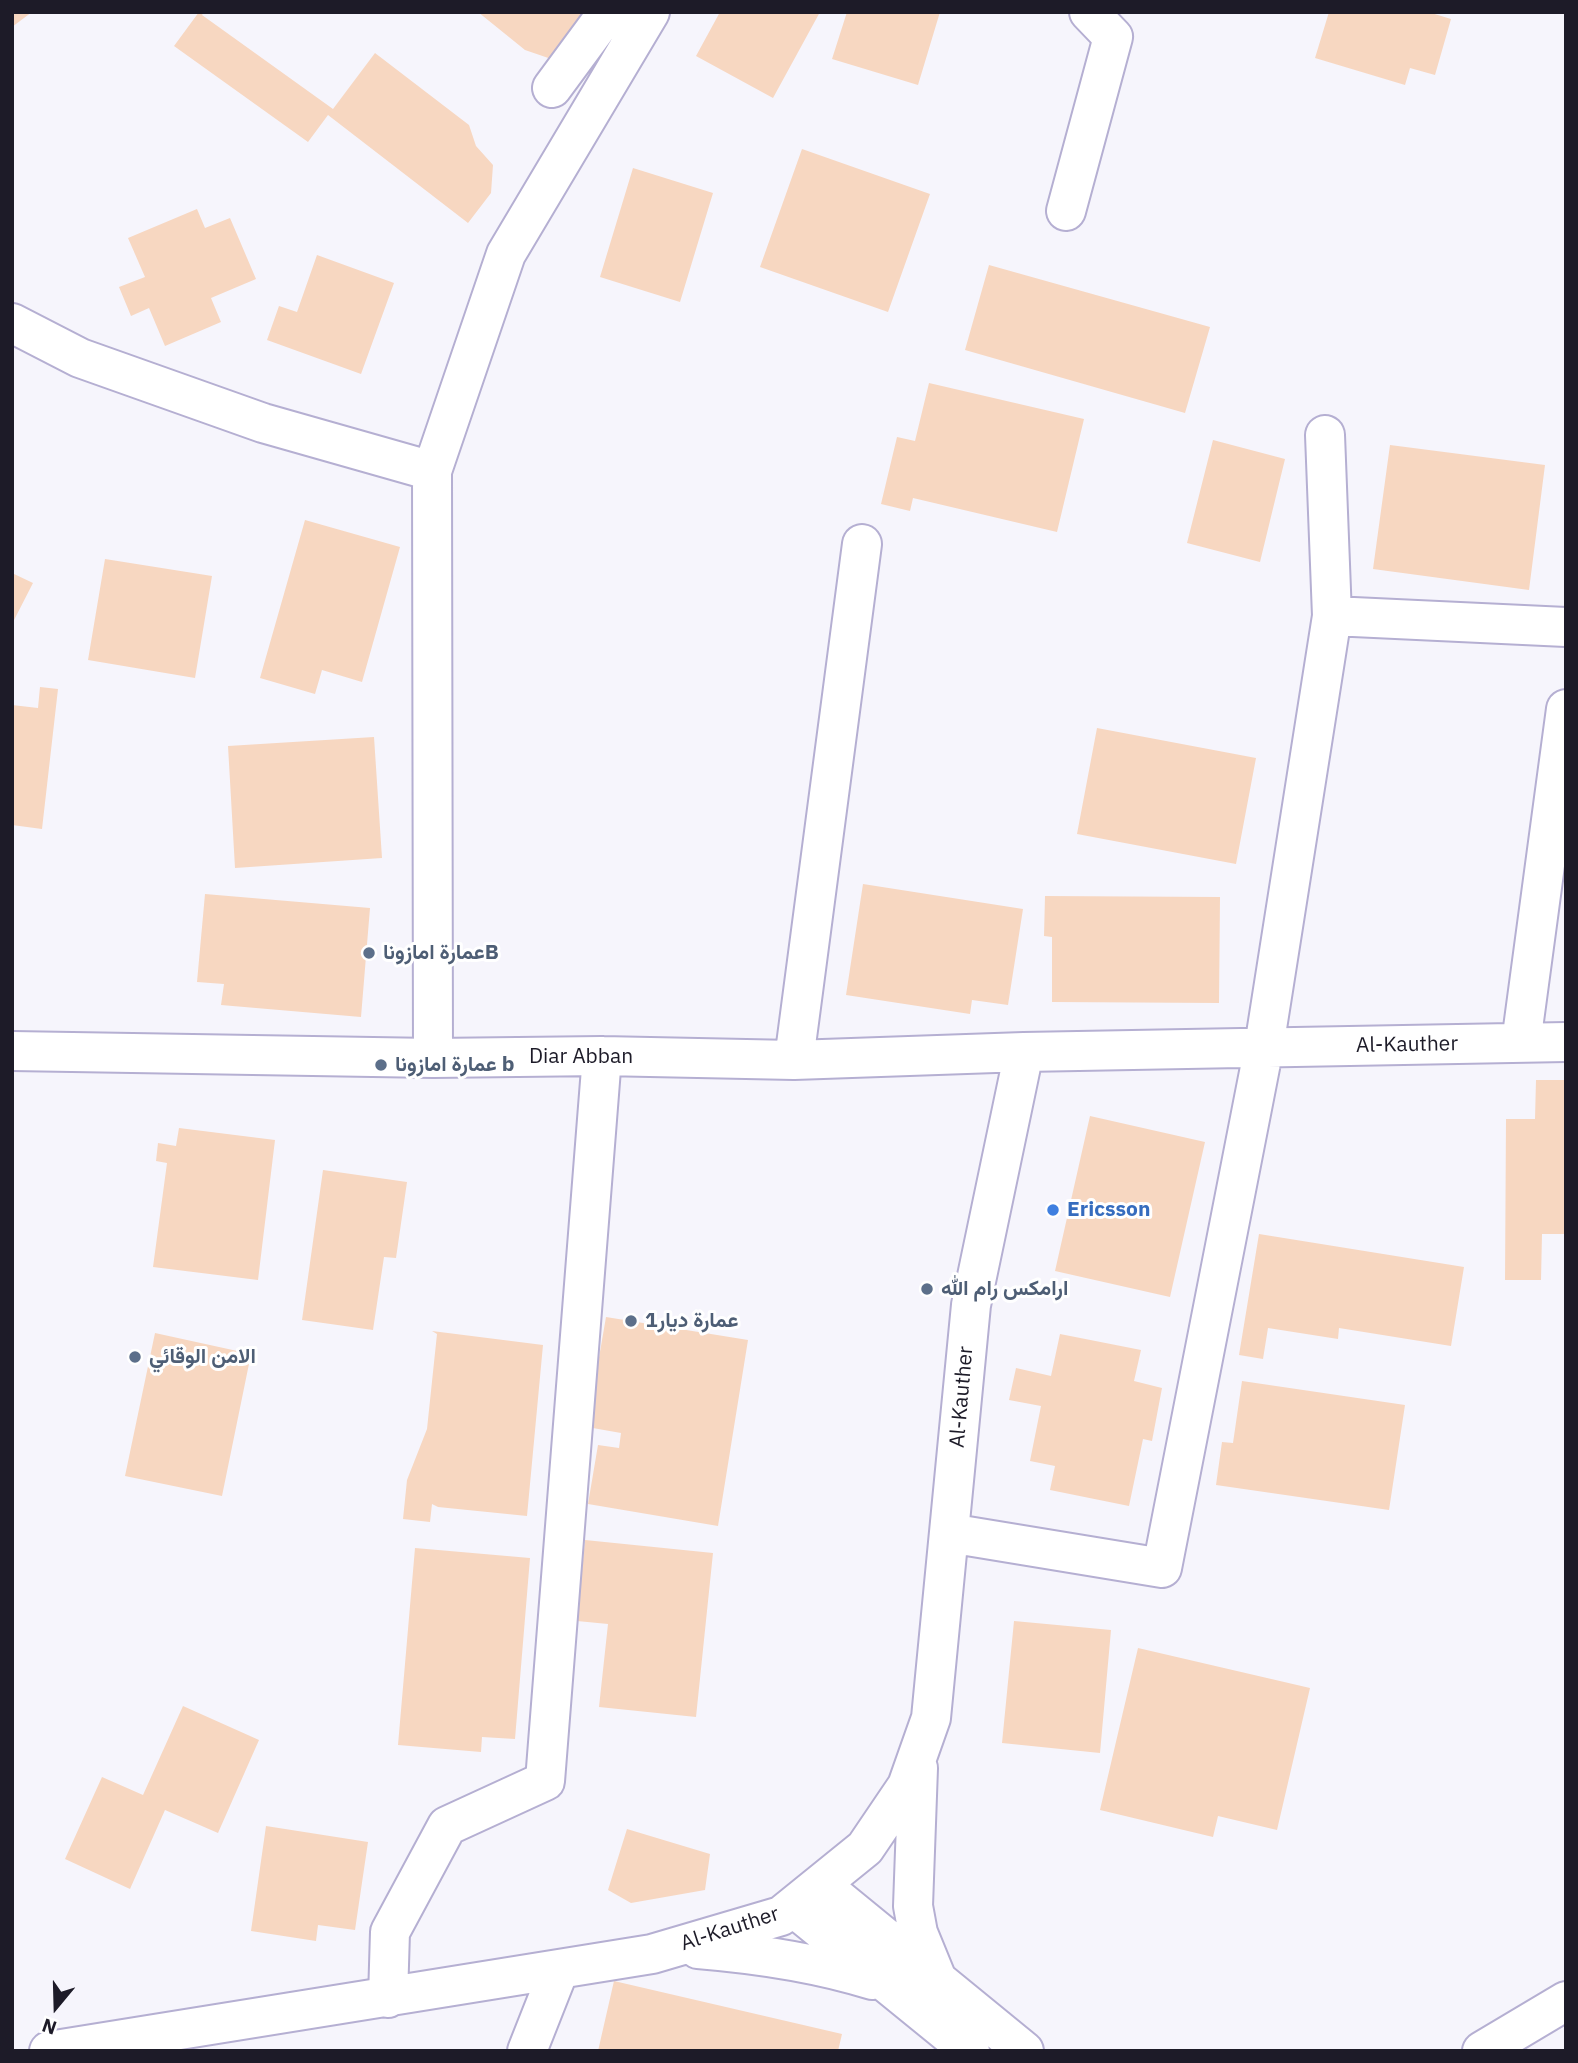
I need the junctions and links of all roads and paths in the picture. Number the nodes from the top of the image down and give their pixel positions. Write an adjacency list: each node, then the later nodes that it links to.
1 (608, 12): 4 (street)
2 (650, 12): 8 (street)
3 (1089, 12): 5 (street)
4 (552, 88)
5 (1066, 211)
6 (12, 323): 8 (street)
7 (1325, 435): 10 (street)
8 (432, 471): 19 (street)
9 (862, 544): 20 (street)
10 (1332, 616): 11 (street); 15 (street)
11 (1566, 627)
12 (1566, 709): 14 (street)
13 (1566, 1042): 14 (street, Al-Kauther)
14 (1521, 1043): 15 (street, Al-Kauther)
15 (1264, 1047): 17 (street, Al-Kauther); 21 (street)
16 (12, 1051): 19 (street, Diar Abban)
17 (1024, 1052): 20 (street, Diar Abban); 21 (street, Al-Kauther)
18 (602, 1056): 19 (street, Diar Abban); 20 (street, Diar Abban); 28 (street)
19 (433, 1058)
20 (794, 1060)
21 (949, 1533): 22 (street, Al-Kauther)
22 (919, 1752): 23 (street, Al-Kauther); 26 (street)
23 (807, 1896): 24 (street, Al-Kauther); 26 (street); 27 (street)
24 (675, 1947): 25 (street, Al-Kauther); 27 (street)
25 (559, 1970): 28 (street, Al-Kauther); 31 (street)
26 (936, 1979): 33 (street)
27 (891, 1986): 32 (street)
28 (388, 1998): 30 (street, Al-Kauther)
29 (1566, 2001): 34 (street)
30 (49, 2051)
31 (527, 2051)
32 (970, 2051)
33 (1024, 2051)
34 (1482, 2051)

